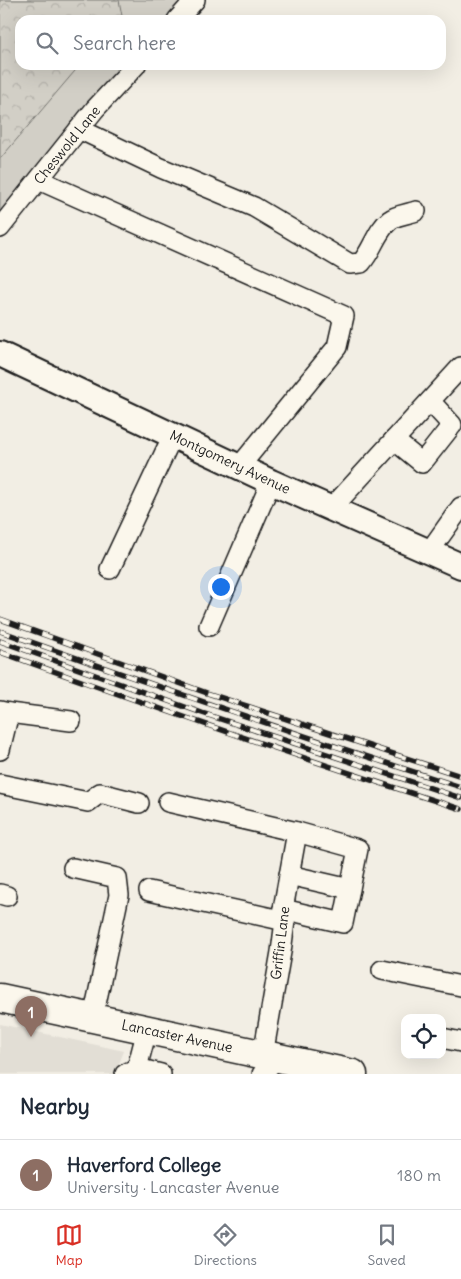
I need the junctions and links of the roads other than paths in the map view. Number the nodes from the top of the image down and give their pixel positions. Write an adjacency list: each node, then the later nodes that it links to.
1 (195, 0): 2 (street)
2 (182, 15)
3 (131, 70): 4 (street, Cheswold Lane)
4 (80, 129): 5 (street, Cheswold Lane); 6 (street)
5 (39, 180): 7 (street, Cheswold Lane); 13 (street)
6 (416, 211)
7 (0, 228)
8 (2, 359): 11 (main road, Montgomery Avenue)
9 (461, 367): 10 (street)
10 (430, 401): 12 (street); 12 (street)
11 (173, 435): 13 (main road, Montgomery Avenue); 19 (street)
12 (394, 440): 16 (street)
13 (240, 466): 14 (main road, Montgomery Avenue)
14 (271, 482): 16 (main road, Montgomery Avenue); 20 (street)
15 (461, 507): 17 (street)
16 (331, 509): 17 (main road, Montgomery Avenue)
17 (429, 552): 18 (main road, Montgomery Avenue)
18 (461, 566)
19 (110, 569)
20 (210, 626)
21 (4, 712): 22 (street); 23 (street)
22 (71, 721)
23 (0, 750)
24 (0, 784): 26 (street)
25 (168, 802): 27 (street)
26 (139, 803)
27 (297, 832): 29 (street, Griffin Lane); 30 (street)
28 (72, 868): 36 (street)
29 (289, 875): 30 (street); 32 (street, Griffin Lane)
30 (350, 889): 32 (street)
31 (149, 891): 32 (street)
32 (284, 915): 40 (street, Griffin Lane)
33 (382, 970): 34 (street)
34 (461, 986)
35 (0, 998): 36 (highway, Lancaster Avenue)
36 (93, 1018): 37 (highway, Lancaster Avenue)
37 (147, 1030): 40 (highway, Lancaster Avenue); 41 (street)
38 (446, 1039): 39 (street)
39 (461, 1042)
40 (280, 1065): 43 (highway, Lancaster Avenue)
41 (131, 1071): 42 (street)
42 (161, 1074)
43 (353, 1074)

